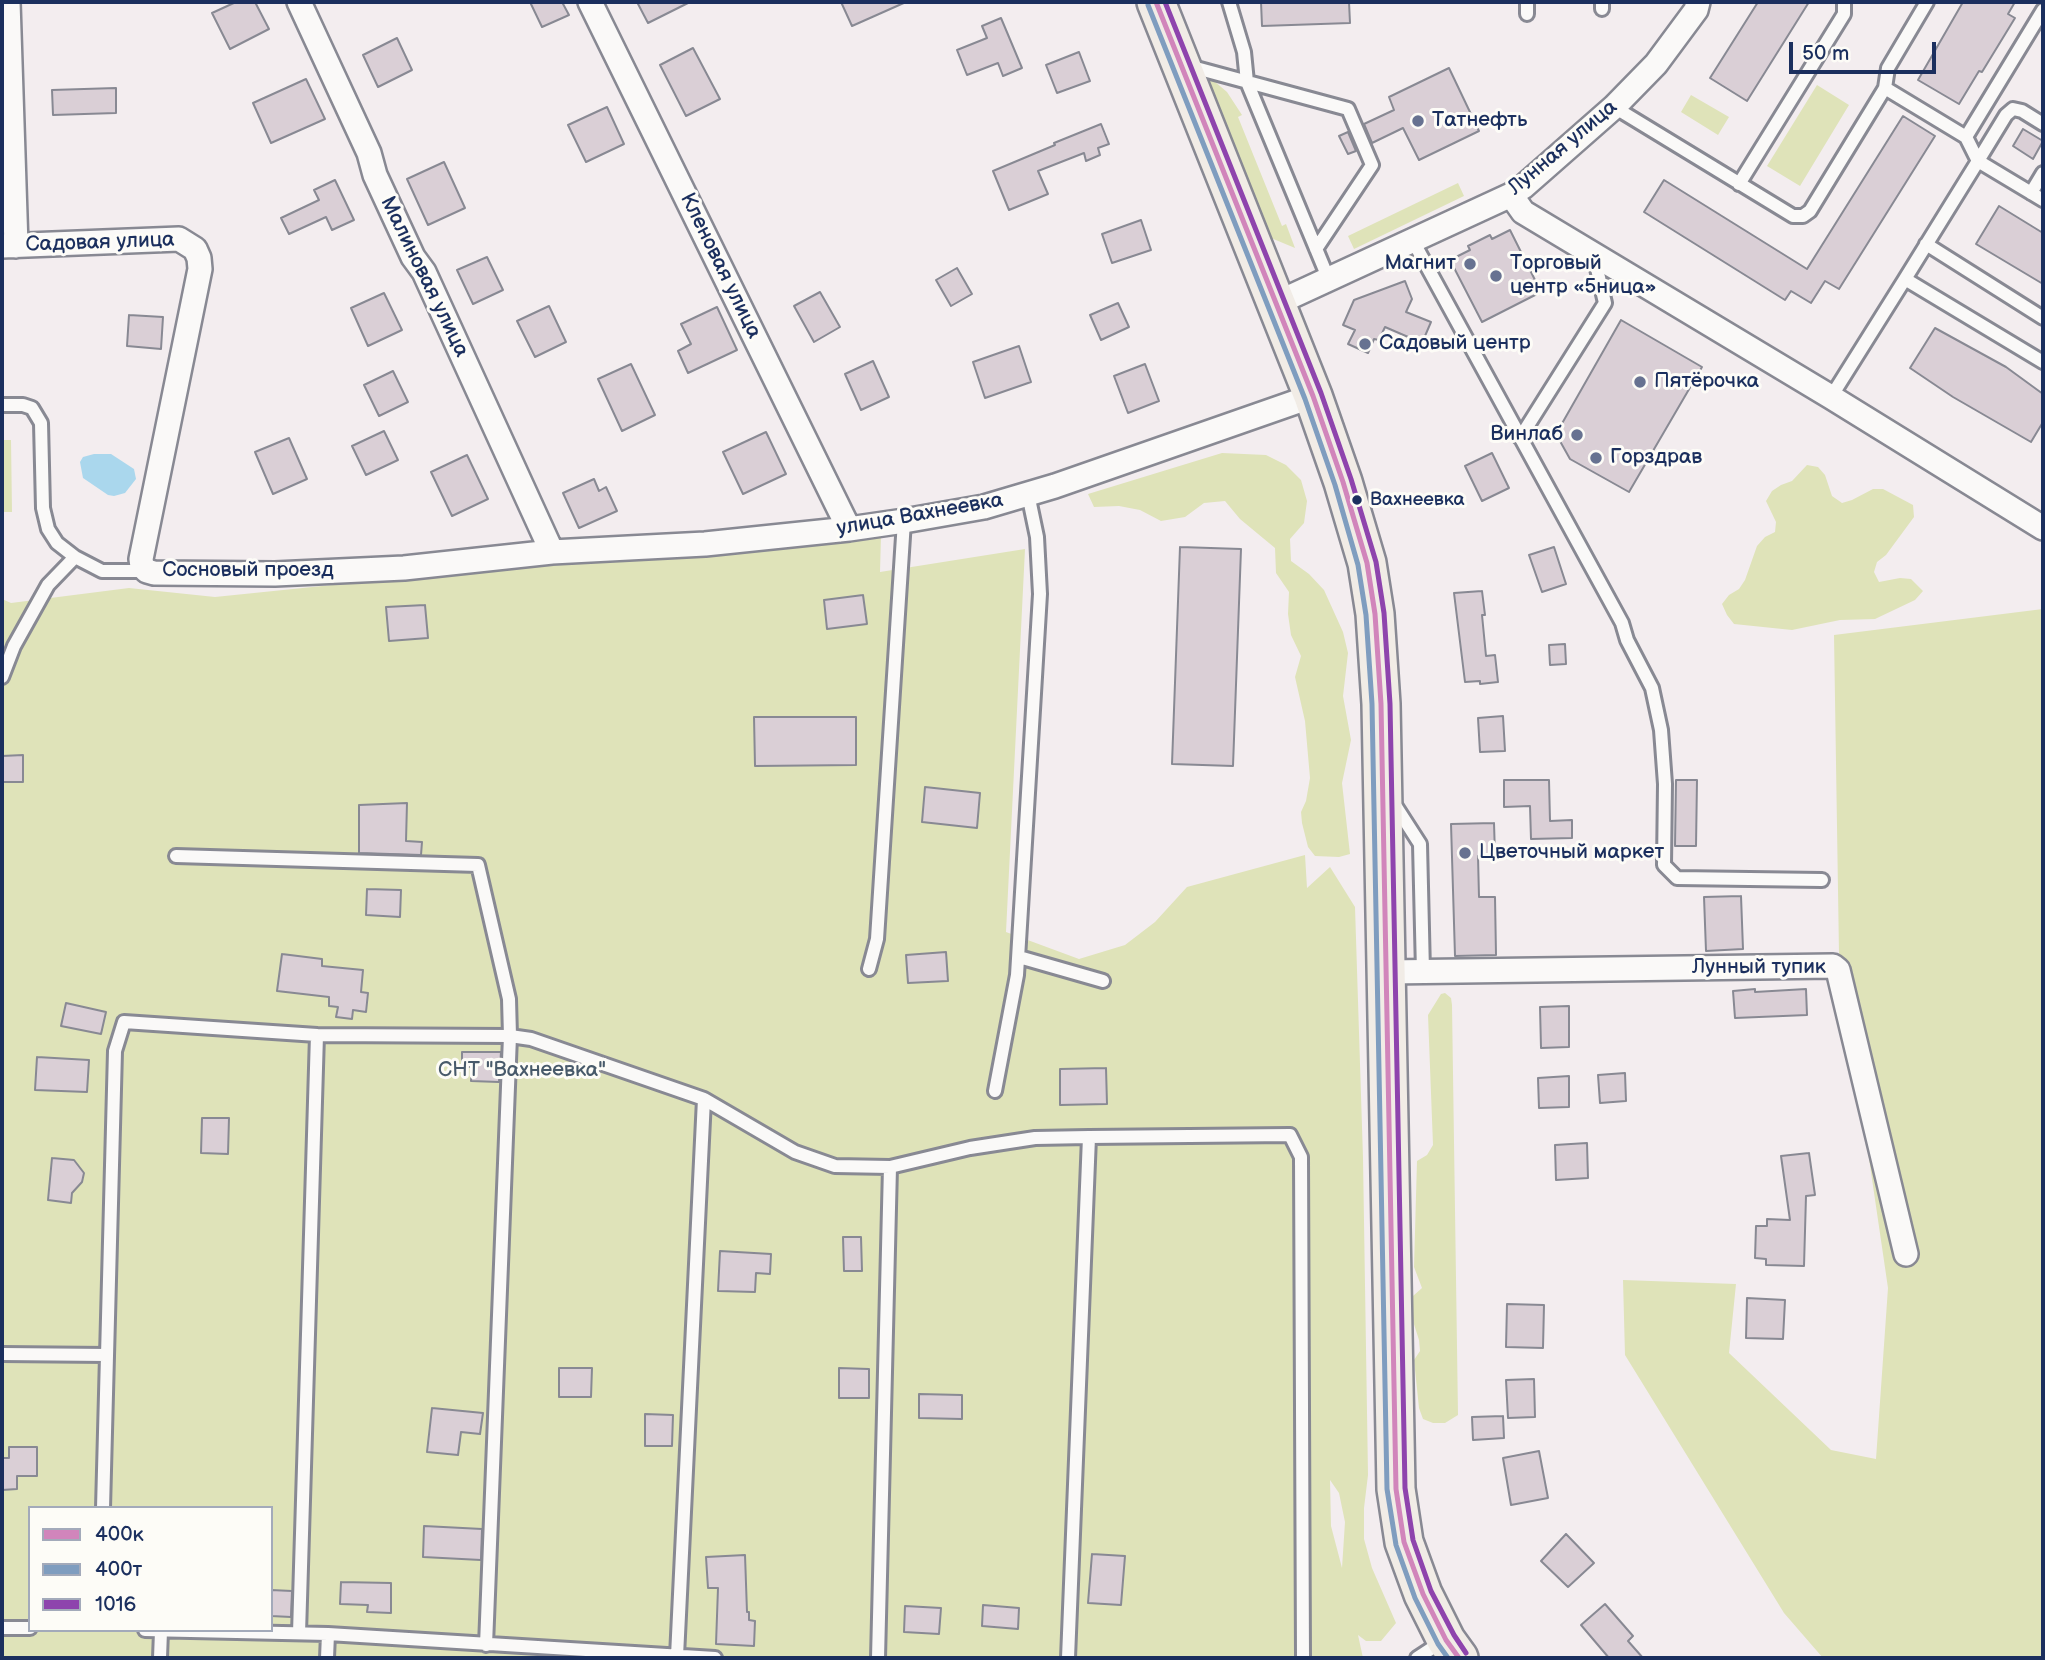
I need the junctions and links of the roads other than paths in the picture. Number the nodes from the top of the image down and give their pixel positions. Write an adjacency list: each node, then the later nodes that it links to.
1 (8, 2): 24 (street)
2 (299, 2): 41 (street, Малиновая улица)
3 (590, 2): 40 (street, Кленовая улица)
4 (1156, 2): 10 (main road)
5 (1229, 2): 11 (lane)
6 (1698, 2): 13 (street, Лунная улица)
7 (1844, 2): 18 (lane)
8 (1927, 2): 12 (lane)
9 (2043, 10): 15 (lane)
10 (1179, 55): 11 (lane); 30 (main road)
11 (1247, 82): 26 (lane); 26 (lane)
12 (1885, 89): 15 (lane); 18 (lane)
13 (1614, 107): 18 (lane); 20 (street, Лунная улица)
14 (2043, 124): 16 (lane)
15 (1966, 137): 16 (lane)
16 (1978, 161): 19 (lane); 23 (lane)
17 (2043, 173): 19 (lane)
18 (1739, 184)
19 (2031, 193): 21 (lane)
20 (1511, 195): 22 (street, Лунная улица); 27 (street)
21 (2043, 200)
22 (1413, 241): 29 (street, Лунная улица); 36 (lane)
23 (1926, 244): 28 (lane); 31 (lane)
24 (9, 246): 25 (street, Садовая улица)
25 (195, 249): 43 (street, Сосновый проезд)
26 (1316, 249): 29 (lane)
27 (1594, 256): 34 (street); 36 (lane)
28 (1905, 279): 32 (lane); 34 (lane)
29 (1329, 280): 30 (street, Лунная улица)
30 (1277, 303): 33 (main road)
31 (2043, 318)
32 (2043, 362)
33 (1312, 396): 37 (street, улица Вахнеевка); 45 (main road)
34 (1831, 397): 39 (street)
35 (2, 405): 42 (lane)
36 (1520, 438): 47 (lane)
37 (1028, 494): 38 (street, улица Вахнеевка); 48 (lane)
38 (904, 521): 40 (street, улица Вахнеевка); 49 (lane)
39 (2043, 528)
40 (849, 529): 41 (street, улица Вахнеевка)
41 (552, 552): 43 (street, Сосновый проезд)
42 (75, 557): 43 (lane); 44 (lane)
43 (146, 570)
44 (2, 677)
45 (1383, 788): 50 (main road); 51 (lane)
46 (176, 856): 54 (lane)
47 (1822, 880)
48 (1018, 957): 52 (lane); 55 (lane)
49 (869, 969)
50 (1387, 972): 51 (street, Лунный тупик); 70 (main road)
51 (1423, 972): 59 (street, Лунный тупик)
52 (1103, 981)
53 (317, 1035): 54 (lane); 61 (lane); 67 (lane)
54 (510, 1036): 56 (lane); 69 (lane)
55 (995, 1091)
56 (704, 1099): 58 (lane); 72 (lane)
57 (1089, 1136): 58 (lane); 77 (lane); 78 (lane)
58 (890, 1167): 76 (lane)
59 (1906, 1254)
60 (2, 1354): 61 (lane)
61 (107, 1355): 62 (lane)
62 (103, 1506)
63 (2, 1628): 64 (lane)
64 (28, 1628)
65 (161, 1632): 73 (lane)
66 (230, 1632): 67 (lane)
67 (299, 1633): 68 (lane)
68 (328, 1634): 69 (lane); 74 (lane)
69 (486, 1645): 71 (lane)
70 (1441, 1652)
71 (517, 1653): 72 (lane)
72 (677, 1656): 75 (lane)
73 (160, 1658)
74 (327, 1658)
75 (715, 1658)
76 (878, 1658)
77 (1068, 1658)
78 (1303, 1658)

